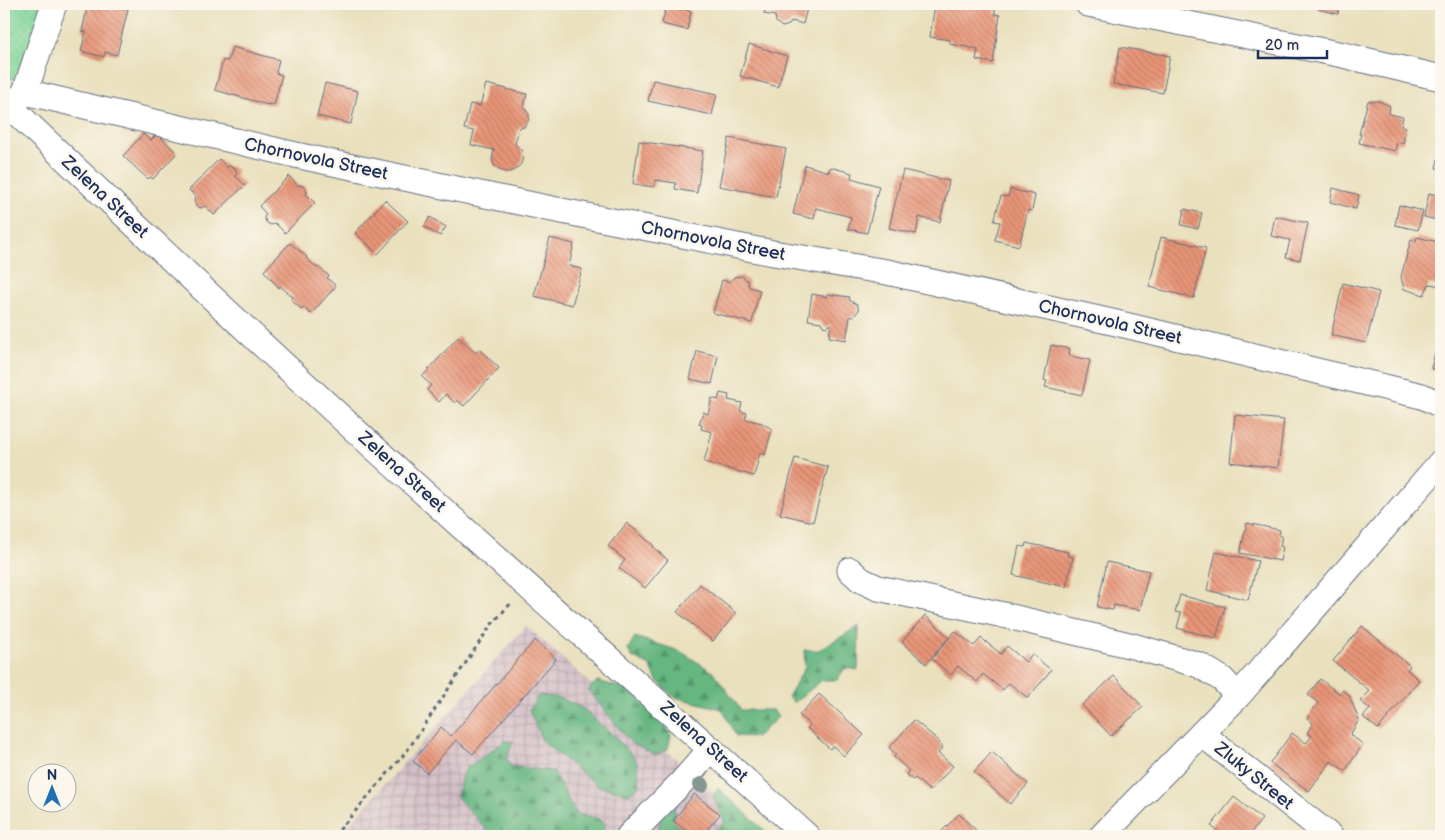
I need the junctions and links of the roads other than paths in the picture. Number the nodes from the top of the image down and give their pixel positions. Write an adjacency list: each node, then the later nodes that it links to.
1 (54, 4): 4 (street)
2 (1088, 4): 3 (street)
3 (1441, 78)
4 (13, 100): 5 (street, Chornovola Street); 10 (street, Zelena Street)
5 (1441, 405)
6 (1441, 462): 8 (street)
7 (850, 570): 8 (street)
8 (1238, 696): 9 (street)
9 (1202, 734): 13 (street); 14 (street, Zluky Street)
10 (711, 748): 11 (street); 12 (street, Zelena Street)
11 (629, 836)
12 (807, 836)
13 (1102, 836)
14 (1330, 836)

